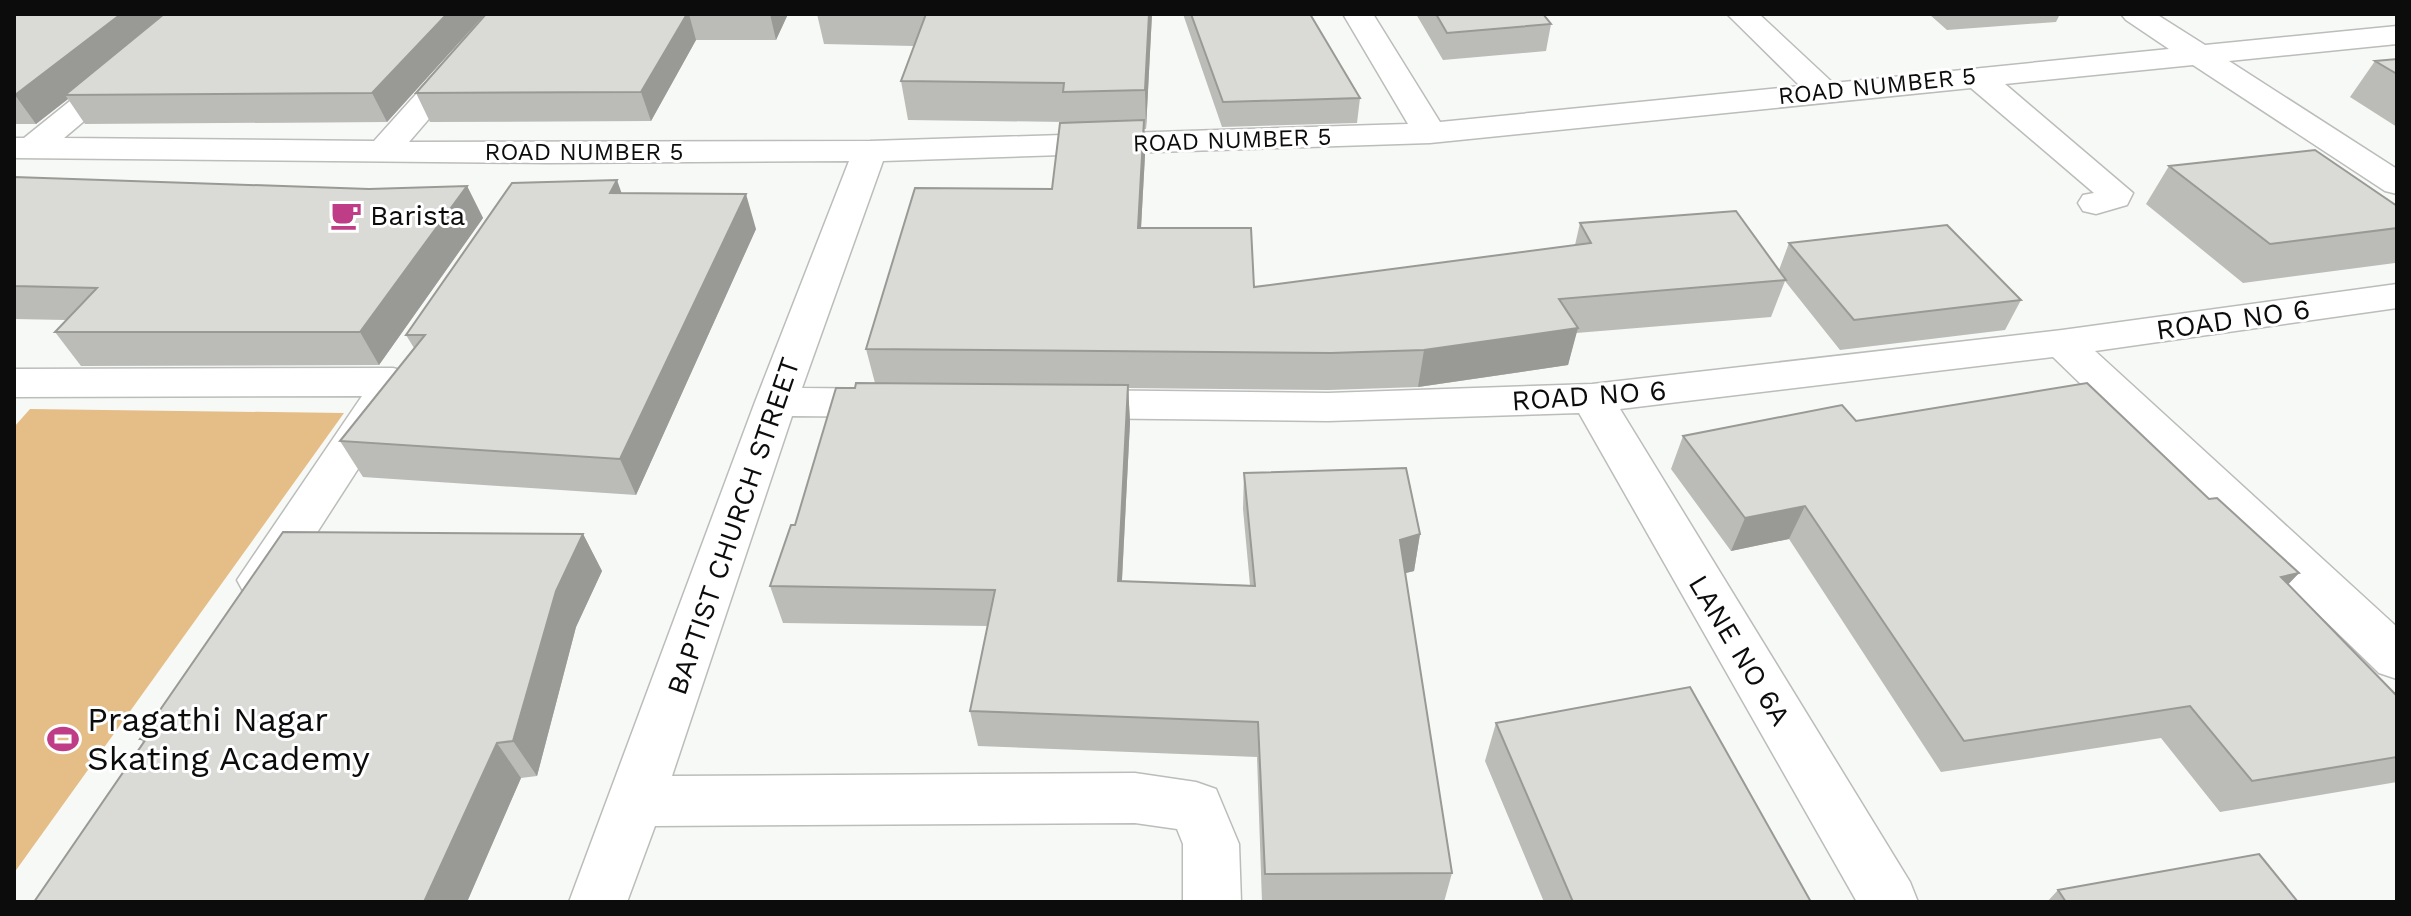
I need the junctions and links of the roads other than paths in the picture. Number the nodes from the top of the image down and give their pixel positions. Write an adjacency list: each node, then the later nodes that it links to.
1 (196, 14): 11 (street)
2 (504, 14): 12 (street)
3 (1358, 14): 10 (street)
4 (1742, 14): 9 (street)
5 (2136, 14): 7 (street)
6 (2397, 35): 7 (street, ROAD NUMBER 5)
7 (2196, 54): 8 (street, ROAD NUMBER 5); 15 (street)
8 (1976, 76): 9 (street, ROAD NUMBER 5); 17 (street)
9 (1825, 92): 10 (street, ROAD NUMBER 5)
10 (1430, 133): 13 (street, ROAD NUMBER 5)
11 (23, 148): 12 (street, ROAD NUMBER 5)
12 (384, 150): 14 (street, ROAD NUMBER 5)
13 (870, 151): 14 (street, ROAD NUMBER 5); 22 (street, BAPTIST CHURCH STREET)
14 (549, 153): 16 (street)
15 (2397, 184)
16 (523, 191)
17 (2096, 203)
18 (2397, 296): 19 (street, ROAD NO 6)
19 (2062, 343): 21 (street, ROAD NO 6); 26 (street)
20 (14, 383): 25 (street)
21 (1592, 398): 24 (street, ROAD NO 6); 30 (street, LANE NO 6A)
22 (776, 402): 23 (street); 27 (street, BAPTIST CHURCH STREET)
23 (934, 403)
24 (1028, 404)
25 (238, 616)
26 (2397, 658)
27 (636, 801): 28 (street, BAPTIST CHURCH STREET); 29 (street)
28 (598, 902)
29 (1212, 902)
30 (1889, 902)

